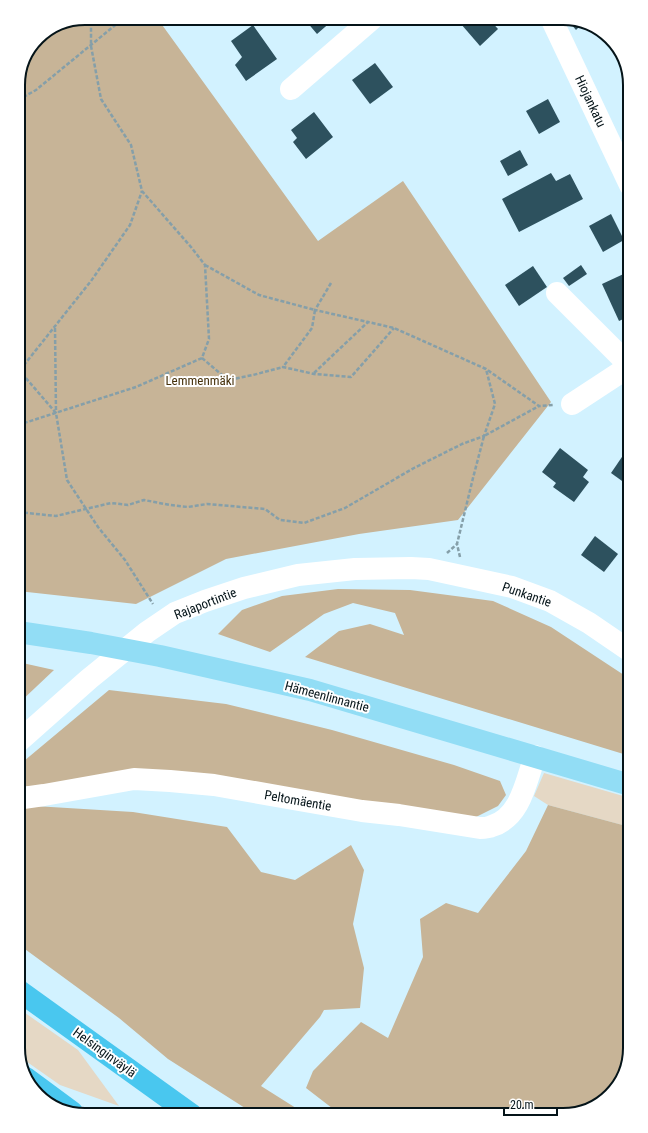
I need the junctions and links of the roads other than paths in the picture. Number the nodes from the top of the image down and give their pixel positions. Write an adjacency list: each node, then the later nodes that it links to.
1 (366, 25): 3 (street)
2 (554, 25): 4 (street, Hiojankatu)
3 (291, 89)
4 (623, 170)
5 (557, 293): 6 (street)
6 (623, 359)
7 (623, 371): 8 (street)
8 (572, 404)
9 (411, 568): 11 (street, Punkantie); 12 (street, Rajaportintie)
10 (25, 633): 13 (main road, Hämeenlinnantie)
11 (623, 646)
12 (25, 736)
13 (535, 756): 14 (main road, Hämeenlinnantie); 15 (street, Peltomäentie)
14 (623, 783)
15 (25, 798)
16 (25, 995): 19 (highway, Helsinginväylä)
17 (41, 1089): 18 (highway)
18 (59, 1102)
19 (180, 1108)

